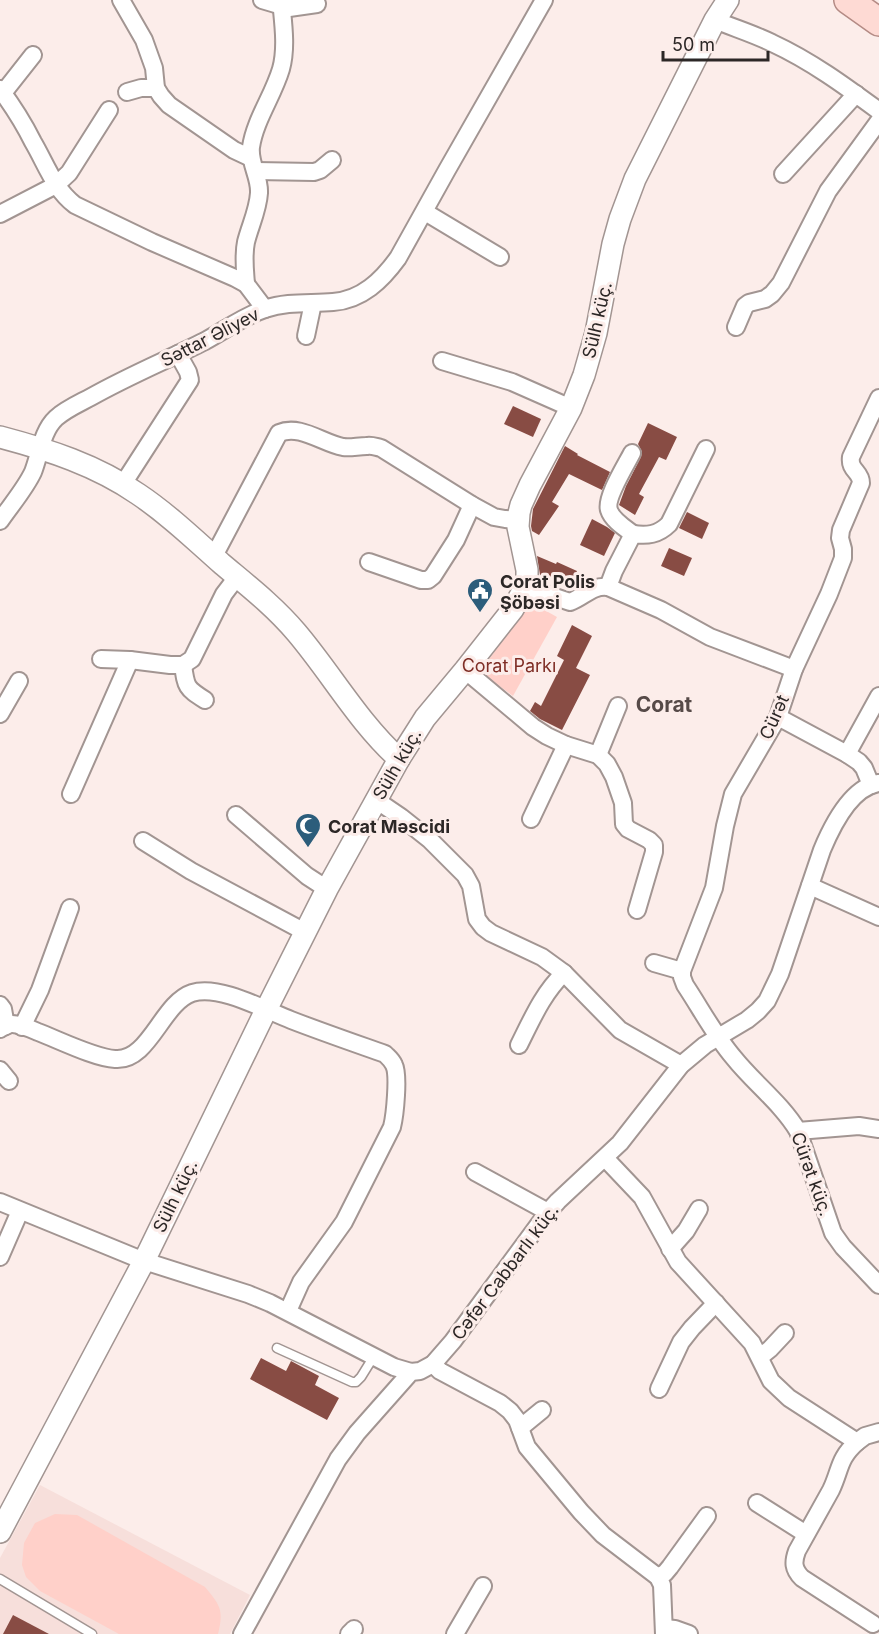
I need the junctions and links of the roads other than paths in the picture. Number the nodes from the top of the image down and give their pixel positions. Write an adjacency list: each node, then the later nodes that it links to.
1 (121, 0): 11 (street)
2 (262, 0): 6 (street)
3 (544, 0): 22 (street, Səttar Əliyev)
4 (728, 0): 8 (street, Sülh küç.)
5 (849, 0): 9 (main road)
6 (282, 3): 7 (street); 19 (street)
7 (317, 4)
8 (716, 10): 14 (street); 33 (street, Sülh küç.)
9 (879, 22)
10 (33, 55): 12 (street)
11 (156, 88): 13 (street); 19 (street)
12 (2, 91): 21 (street)
13 (127, 92)
14 (856, 94): 16 (street); 20 (street)
15 (109, 110): 21 (street)
16 (879, 111)
17 (879, 121): 28 (street)
18 (332, 160): 19 (street)
19 (254, 164): 25 (street)
20 (783, 174)
21 (56, 186): 23 (street); 25 (street)
22 (425, 212): 24 (street); 26 (street, Səttar Əliyev)
23 (0, 214)
24 (500, 257)
25 (246, 284): 27 (street)
26 (314, 303): 27 (street, Səttar Əliyev); 29 (street)
27 (265, 309): 30 (street, Səttar Əliyev)
28 (736, 327)
29 (306, 336)
30 (178, 354): 35 (street, Səttar Əliyev); 38 (street)
31 (442, 361): 33 (street)
32 (879, 398): 51 (street, Cürət)
33 (571, 408): 41 (street, Sülh küç.)
34 (0, 437): 35 (street)
35 (41, 447): 38 (street); 40 (street, Səttar Əliyev)
36 (706, 449): 42 (street)
37 (633, 453): 42 (street)
38 (123, 484): 43 (street)
39 (472, 505): 41 (street); 43 (street); 44 (street)
40 (0, 520)
41 (518, 520): 46 (street, Sülh küç.)
42 (633, 534): 47 (street)
43 (214, 556): 45 (street)
44 (369, 562)
45 (237, 576): 50 (street); 62 (street)
46 (525, 587): 47 (street); 52 (street, Sülh küç.)
47 (608, 587): 51 (street)
48 (101, 659): 49 (street)
49 (129, 660): 50 (street); 64 (street)
50 (183, 665): 55 (street)
51 (794, 669): 58 (street, Cürət)
52 (465, 670): 59 (street); 62 (street, Sülh küç.)
53 (19, 681): 57 (street)
54 (879, 696): 60 (street)
55 (206, 700)
56 (618, 706): 61 (street)
57 (0, 714)
58 (778, 717): 60 (street); 76 (street, Cürət)
59 (566, 745): 61 (street); 67 (street)
60 (847, 754): 63 (street)
61 (598, 755): 72 (street)
62 (399, 759): 65 (street, Sülh küç.)
63 (875, 784): 69 (street, Cəfər Cabbarlı küç.)
64 (71, 794)
65 (376, 800): 70 (street, Sülh küç.); 77 (street)
66 (236, 815): 70 (street)
67 (531, 819)
68 (143, 840): 74 (street)
69 (810, 886): 73 (street); 81 (street, Cəfər Cabbarlı küç.)
70 (327, 889): 74 (street, Sülh küç.)
71 (70, 908): 80 (street)
72 (637, 910)
73 (879, 917)
74 (305, 932): 79 (street, Sülh küç.)
75 (654, 963): 76 (street)
76 (682, 971): 81 (street)
77 (564, 973): 82 (street); 83 (street)
78 (0, 1005): 80 (street)
79 (266, 1010): 80 (street); 94 (street, Sülh küç.); 97 (street)
80 (9, 1027)
81 (718, 1037): 83 (street, Cəfər Cabbarlı küç.); 85 (street, Cürət küç.)
82 (519, 1045)
83 (681, 1065): 86 (street, Cəfər Cabbarlı küç.)
84 (879, 1129): 85 (street)
85 (798, 1131): 95 (street, Cürət küç.)
86 (605, 1158): 91 (street, Cəfər Cabbarlı küç.); 92 (street)
87 (475, 1172): 91 (street)
88 (0, 1202): 90 (street)
89 (699, 1209): 92 (street)
90 (20, 1211): 93 (street); 94 (street)
91 (548, 1212): 102 (street, Cəfər Cabbarlı küç.)
92 (670, 1249): 96 (street)
93 (0, 1257)
94 (144, 1261): 97 (street); 111 (street, Sülh küç.)
95 (879, 1286)
96 (716, 1303): 101 (street); 104 (street)
97 (288, 1311): 100 (street)
98 (785, 1333): 101 (street)
99 (277, 1348): 100 (lane)
100 (374, 1356): 103 (street)
101 (760, 1357): 108 (street)
102 (433, 1364): 103 (street); 106 (street)
103 (411, 1372): 118 (street)
104 (659, 1389)
105 (542, 1410): 106 (street)
106 (520, 1428): 113 (street)
107 (879, 1432): 108 (street)
108 (857, 1442): 112 (street)
109 (757, 1503): 112 (street)
110 (707, 1516): 113 (street)
111 (0, 1532)
112 (806, 1534): 116 (street)
113 (658, 1577): 117 (street)
114 (0, 1579): 119 (lane)
115 (483, 1586): 120 (street)
116 (873, 1624)
117 (664, 1631): 121 (street)
118 (247, 1632)
119 (92, 1634)
120 (455, 1634)
121 (689, 1634)

